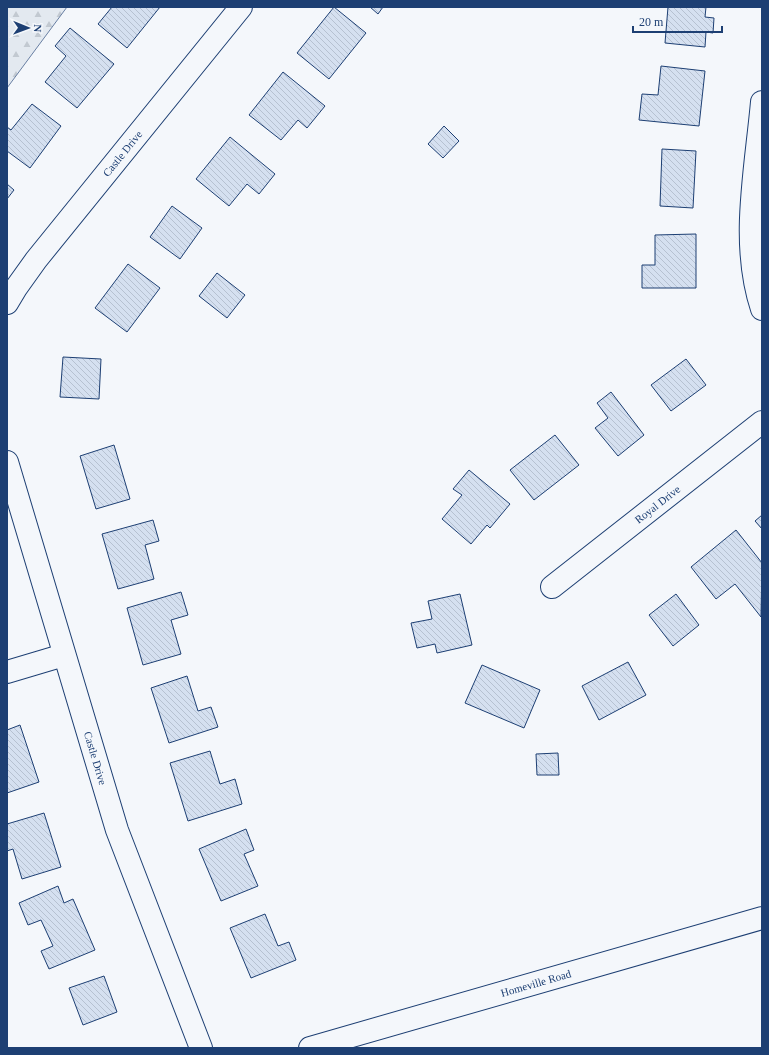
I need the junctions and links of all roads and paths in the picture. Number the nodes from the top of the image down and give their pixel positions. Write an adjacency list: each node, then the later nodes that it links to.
1 (241, 7): 3 (street, Castle Drive)
2 (762, 102): 4 (street)
3 (7, 303)
4 (762, 309)
5 (762, 422): 7 (street, Royal Drive)
6 (7, 462): 8 (street, Castle Drive)
7 (552, 587)
8 (64, 654): 9 (street); 11 (street, Castle Drive)
9 (7, 672)
10 (762, 918): 12 (street, Homeville Road)
11 (201, 1048)
12 (310, 1048)

